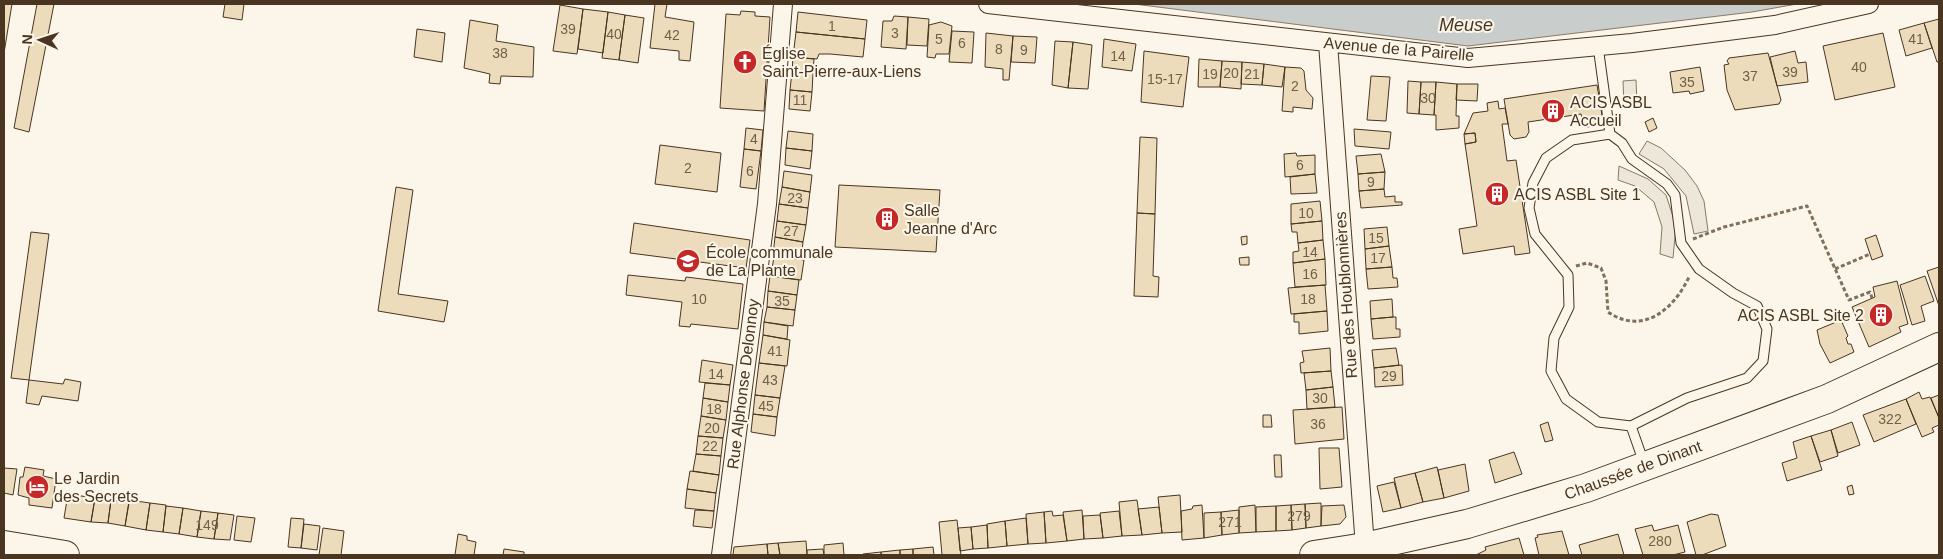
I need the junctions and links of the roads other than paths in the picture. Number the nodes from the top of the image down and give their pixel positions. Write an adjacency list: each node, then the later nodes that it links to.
1 (784, 4): 13 (street, Rue Alphonse Delonnoy)
2 (988, 4): 4 (street, Avenue de la Pairelle)
3 (1869, 4): 5 (street, Avenue de la Pairelle)
4 (1328, 43): 5 (street, Avenue de la Pairelle); 11 (street, Rue des Houblonnières)
5 (1598, 46): 6 (lane)
6 (1610, 134): 8 (lane); 8 (lane)
7 (1939, 347): 9 (main road, Chaussée de Dinant)
8 (1632, 426): 9 (lane)
9 (1646, 466): 11 (main road, Chaussée de Dinant)
10 (4, 545): 12 (main road)
11 (1365, 547): 14 (main road, Chaussée de Dinant)
12 (65, 555)
13 (721, 555)
14 (1314, 555)

